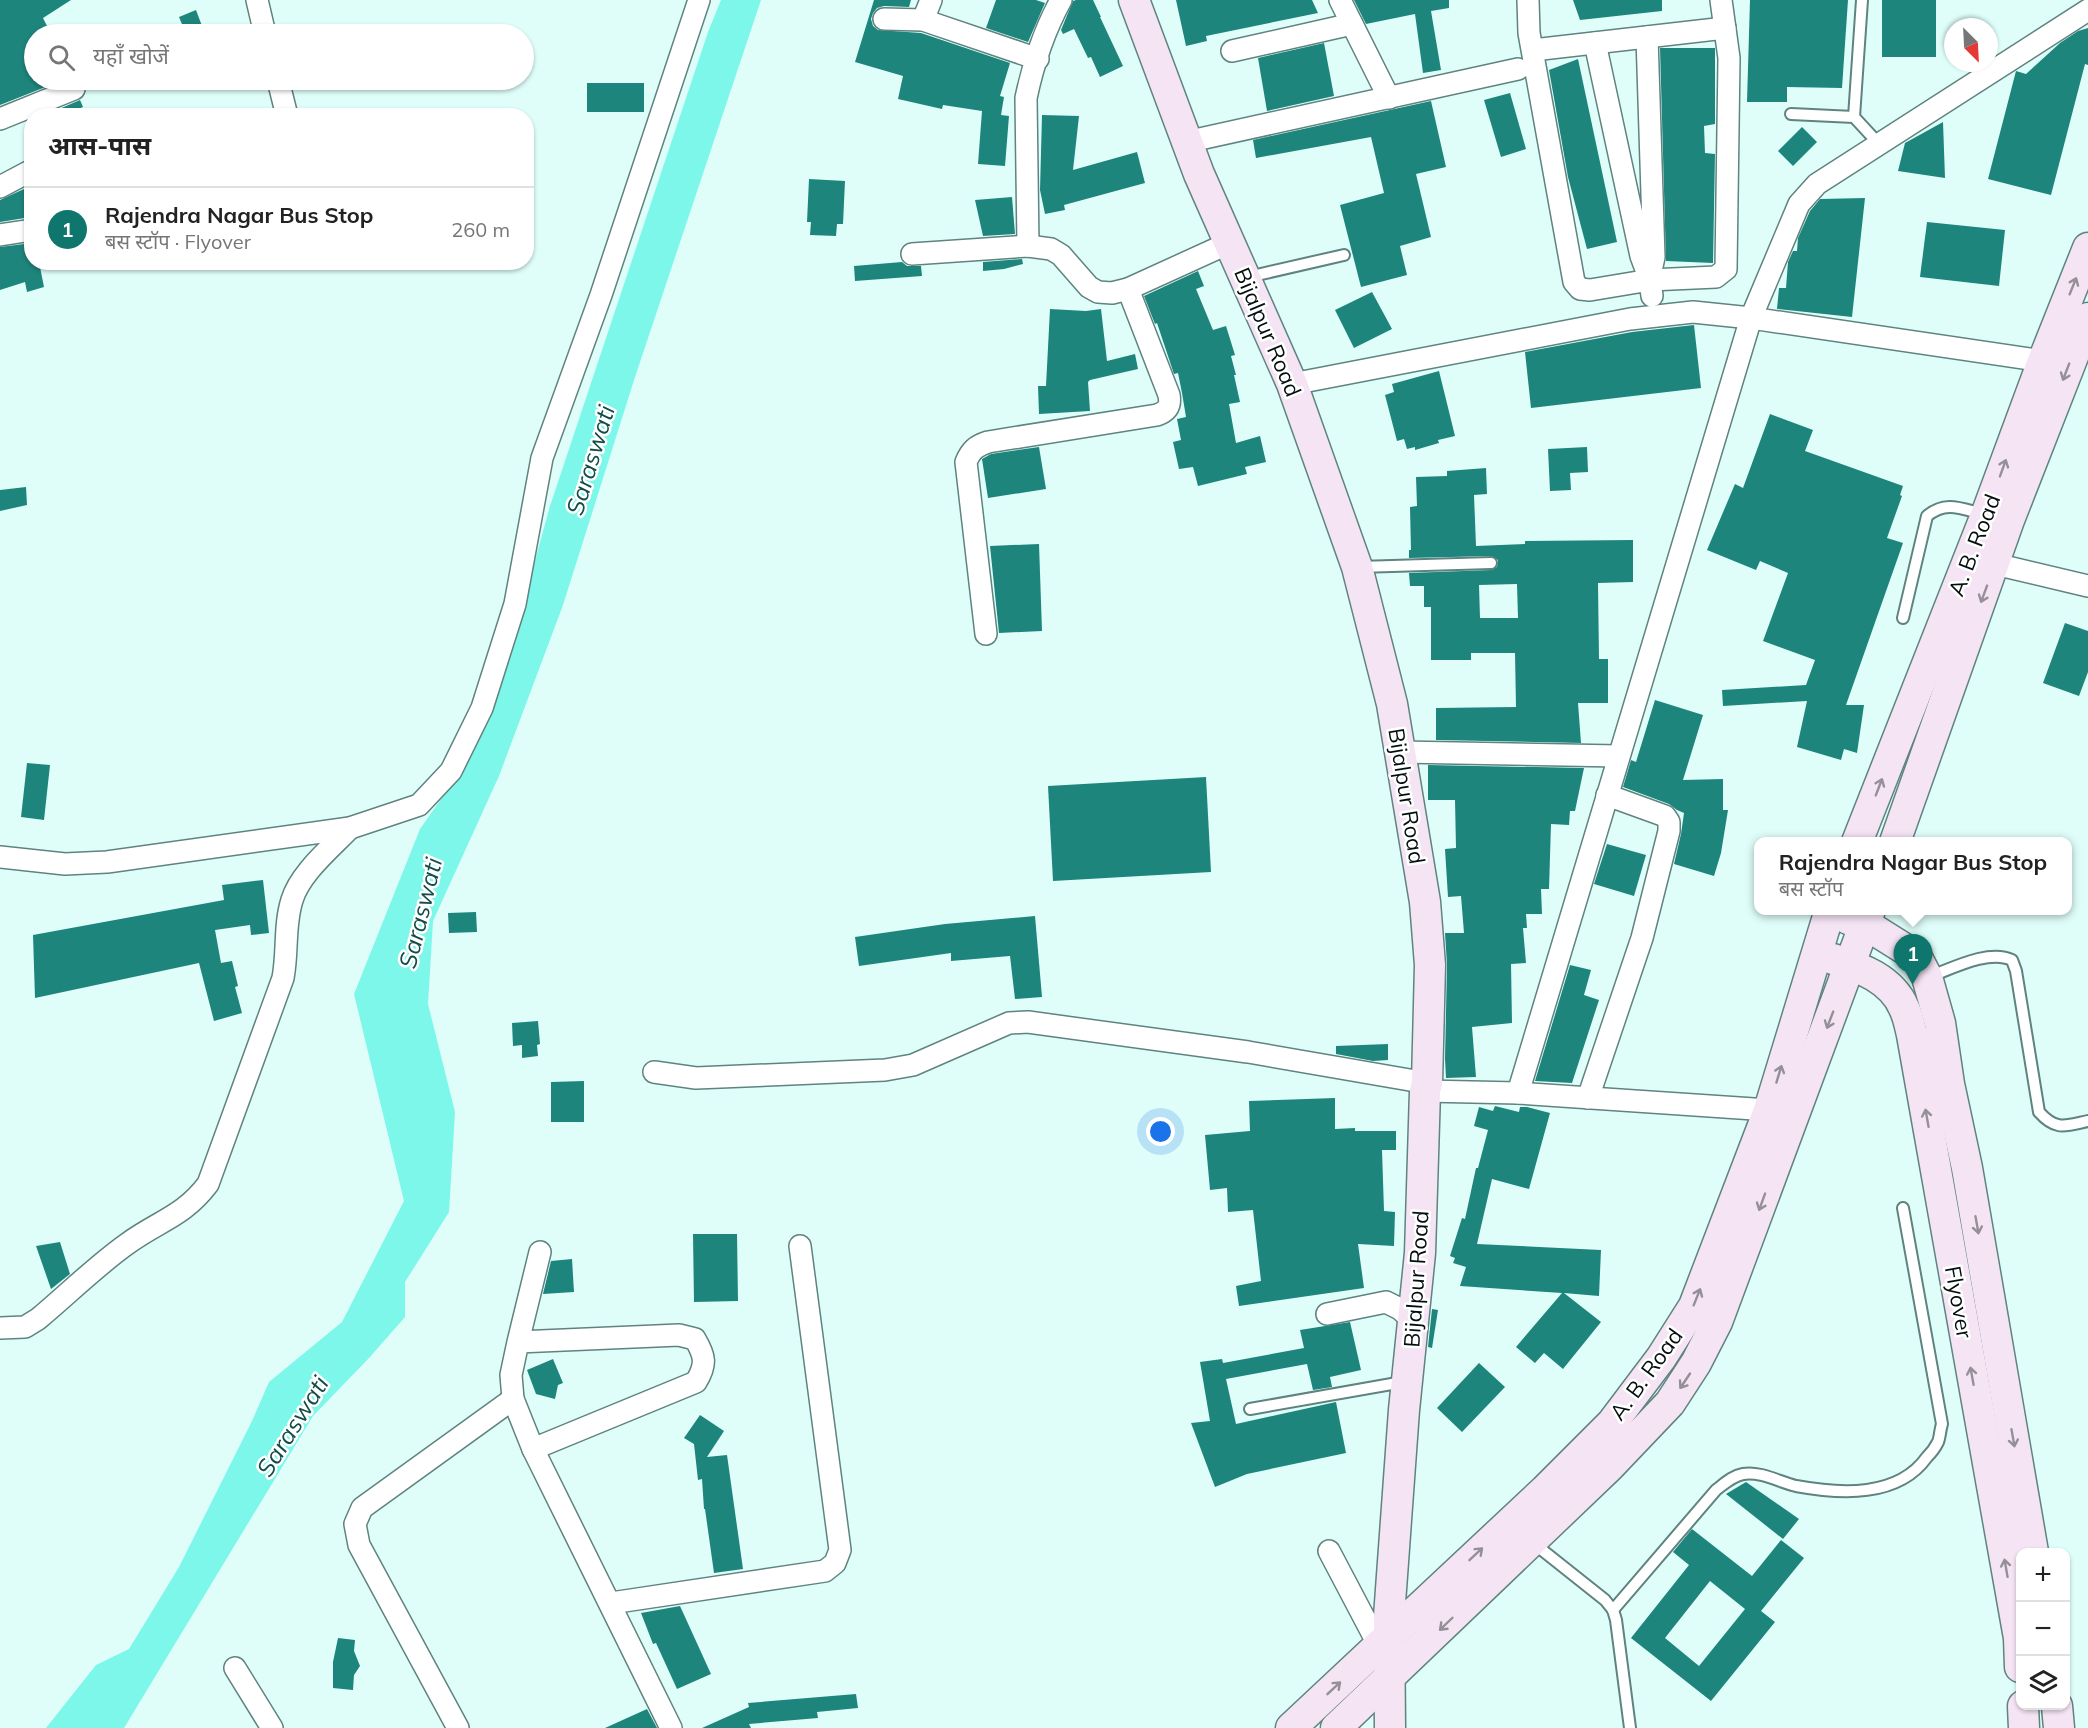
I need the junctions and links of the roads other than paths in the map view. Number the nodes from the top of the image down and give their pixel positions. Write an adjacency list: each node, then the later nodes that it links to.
1 (256, 0): 13 (street)
2 (699, 0): 59 (street)
3 (931, 0): 12 (street)
4 (1061, 0): 20 (street)
5 (1134, 0): 31 (main road, Bijalpur Road)
6 (1340, 0): 14 (street)
7 (1528, 0): 18 (street)
8 (1721, 0): 15 (street)
9 (1862, 0): 29 (lane)
10 (2088, 10): 32 (street)
11 (884, 19): 12 (street)
12 (923, 20): 20 (street)
13 (262, 24)
14 (1352, 24): 19 (street); 24 (street)
15 (1725, 28): 16 (street); 44 (street)
16 (1647, 37): 17 (street); 44 (street)
17 (1595, 43): 18 (street); 44 (street)
18 (1533, 50): 44 (street)
19 (1232, 51)
20 (1038, 58): 38 (street)
21 (1518, 69): 24 (street)
22 (69, 90): 25 (street)
23 (280, 90): 26 (street)
24 (1389, 98): 31 (street)
25 (26, 108)
26 (285, 108)
27 (24, 109): 30 (street)
28 (1791, 114): 29 (lane)
29 (1854, 117): 32 (lane)
30 (0, 119)
31 (1186, 142): 37 (main road, Bijalpur Road)
32 (1879, 144): 45 (street)
33 (24, 174): 34 (street)
34 (0, 187)
35 (24, 232): 36 (street)
36 (0, 236)
37 (1229, 243): 42 (main road, Bijalpur Road); 43 (street)
38 (1028, 246): 40 (street); 43 (street)
39 (2088, 248): 47 (main road, A. B. Road, one-way to 39)
40 (912, 254)
41 (1344, 255): 42 (lane)
42 (1244, 277): 48 (main road, Bijalpur Road)
43 (1128, 289): 55 (street)
44 (1654, 300): 45 (street); 48 (street)
45 (1751, 318): 47 (street); 57 (street)
46 (2088, 318): 51 (main road, A. B. Road, one-way to 51)
47 (2043, 361): 49 (main road, A. B. Road, one-way to 47)
48 (1292, 384): 52 (main road, Bijalpur Road)
49 (1986, 515): 54 (lane); 60 (main road, A. B. Road, one-way to 49)
50 (1491, 562): 52 (lane)
51 (1995, 564): 53 (street); 61 (main road, A. B. Road, one-way to 61)
52 (1357, 567): 56 (main road, Bijalpur Road)
53 (2088, 586)
54 (1903, 618)
55 (986, 634)
56 (1400, 752): 57 (street); 70 (main road, Bijalpur Road)
57 (1619, 756): 58 (street)
58 (1607, 795): 71 (street); 72 (street)
59 (350, 828): 62 (street); 80 (street)
60 (1859, 837)
61 (1897, 837)
62 (0, 857)
63 (1829, 915): 66 (main road, A. B. Road)
64 (1853, 915): 65 (main road, Flyover)
65 (1868, 917): 67 (main road, A. B. Road); 68 (main road, Flyover)
66 (1816, 954): 67 (main road, Flyover); 73 (main road, A. B. Road, one-way to 66)
67 (1851, 965): 86 (main road, A. B. Road, one-way to 86); 92 (main road, Flyover, one-way to 67)
68 (1927, 977): 74 (lane); 87 (main road, Flyover, one-way to 87)
69 (654, 1072): 70 (street)
70 (1426, 1087): 71 (street); 79 (main road, Bijalpur Road)
71 (1518, 1093): 72 (street)
72 (1588, 1098): 73 (street)
73 (1769, 1110): 91 (main road, A. B. Road, one-way to 73)
74 (2088, 1121)
75 (1903, 1208): 90 (lane)
76 (800, 1246): 89 (street)
77 (540, 1252): 81 (street)
78 (1328, 1314): 79 (street)
79 (1413, 1321): 82 (main road, Bijalpur Road)
80 (0, 1328)
81 (518, 1342): 83 (street); 85 (street)
82 (1407, 1382): 84 (lane); 91 (main road, Bijalpur Road)
83 (513, 1399): 85 (street); 98 (street)
84 (1250, 1409)
85 (533, 1449): 89 (street)
86 (1531, 1542): 90 (lane); 94 (main road, A. B. Road, one-way to 94)
87 (2032, 1548)
88 (1329, 1551): 91 (street)
89 (611, 1603): 99 (street)
90 (1613, 1610): 103 (lane)
91 (1384, 1641): 94 (main road, Bijalpur Road); 100 (main road, A. B. Road, one-way to 91)
92 (2020, 1656)
93 (235, 1668): 97 (street)
94 (1389, 1679): 101 (main road, A. B. Road); 102 (main road, Bijalpur Road)
95 (2023, 1710): 104 (main road)
96 (2057, 1710): 105 (main road)
97 (272, 1728)
98 (458, 1728)
99 (671, 1728)
100 (1291, 1728)
101 (1336, 1728)
102 (1390, 1728)
103 (1630, 1728)
104 (2024, 1728)
105 (2059, 1728)

